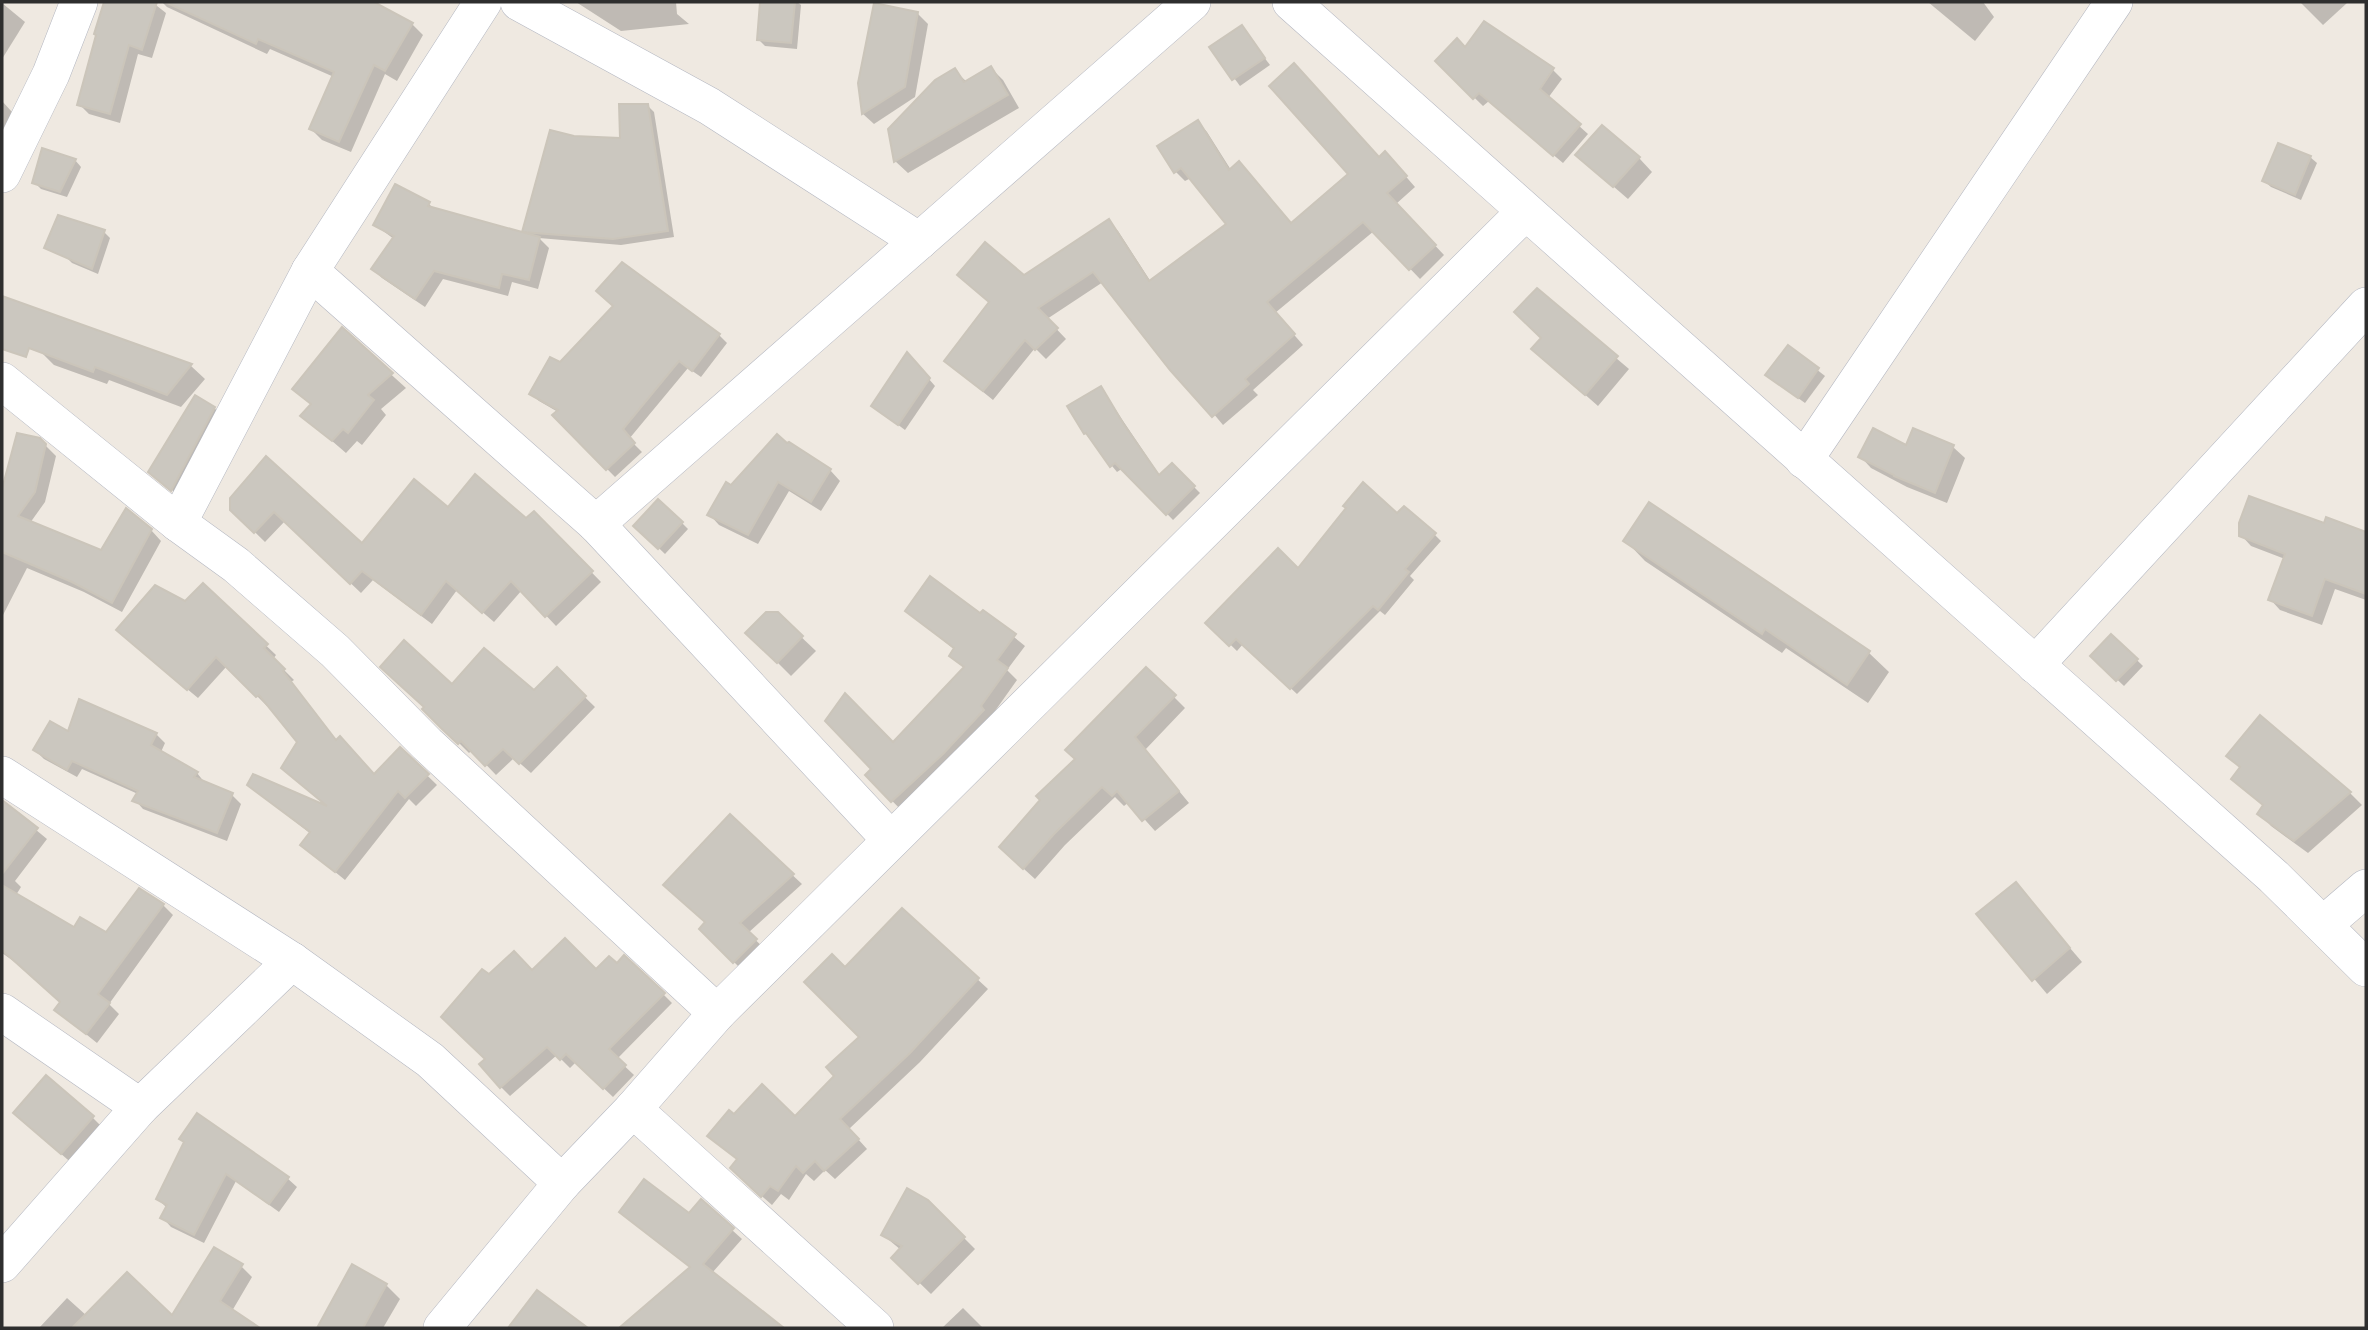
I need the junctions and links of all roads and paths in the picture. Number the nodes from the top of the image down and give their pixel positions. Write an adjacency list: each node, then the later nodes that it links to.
1 (79, 2): 7 (street)
2 (483, 2): 10 (street)
3 (519, 2): 9 (street)
4 (1192, 2): 9 (street)
5 (1291, 2): 8 (street)
6 (2113, 2): 13 (street)
7 (2, 174)
8 (1525, 212): 13 (street); 18 (street)
9 (919, 241): 15 (street)
10 (310, 271): 14 (street); 15 (street)
11 (2366, 306): 16 (street)
12 (2, 381): 14 (street)
13 (1804, 460): 16 (street)
14 (178, 523): 24 (street)
15 (596, 524): 18 (street)
16 (2035, 664): 20 (street)
17 (2, 775): 21 (street)
18 (891, 840): 24 (street)
19 (2366, 888): 20 (street)
20 (2323, 925): 22 (street)
21 (292, 961): 25 (street); 27 (street)
22 (2366, 968)
23 (2, 1012): 25 (street)
24 (717, 1013): 26 (street)
25 (140, 1107): 28 (street)
26 (633, 1109): 27 (street); 30 (street)
27 (562, 1183): 29 (street)
28 (2, 1264)
29 (442, 1328)
30 (875, 1328)

